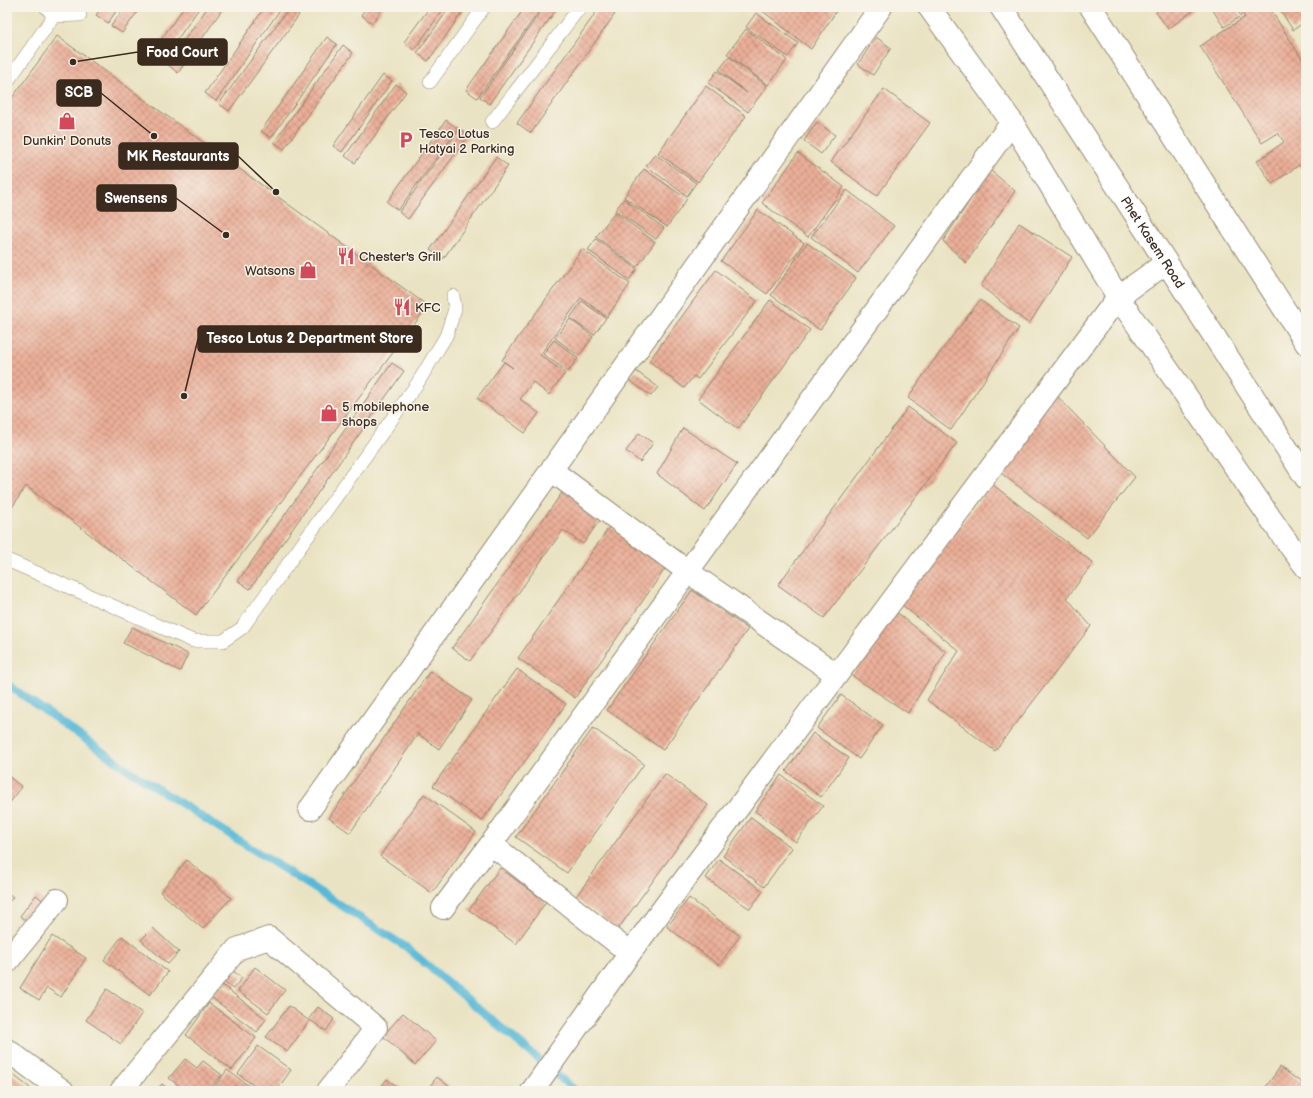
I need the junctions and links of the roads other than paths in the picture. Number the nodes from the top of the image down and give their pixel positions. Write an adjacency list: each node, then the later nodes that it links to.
1 (484, 7): 10 (lane)
2 (580, 7): 11 (lane)
3 (881, 7): 17 (street)
4 (929, 7): 12 (street)
5 (1001, 7): 13 (street, Phet Kasem Road)
6 (1091, 7): 16 (street)
7 (50, 12): 8 (lane); 9 (lane)
8 (80, 15)
9 (7, 82)
10 (430, 82)
11 (492, 122)
12 (1012, 122): 15 (street); 21 (street)
13 (1166, 263): 15 (street); 18 (street, Phet Kasem Road)
14 (453, 296): 19 (lane)
15 (1118, 297): 20 (street); 22 (street)
16 (1306, 343)
17 (551, 470): 21 (street); 23 (street)
18 (1306, 478)
19 (7, 560)
20 (1306, 567)
21 (687, 571): 22 (street); 24 (street)
22 (836, 674): 27 (street)
23 (310, 809)
24 (491, 844): 26 (street); 27 (street)
25 (57, 900): 28 (street)
26 (443, 908)
27 (630, 953): 33 (street)
28 (7, 962)
29 (7, 1050): 30 (street)
30 (63, 1091)
31 (122, 1091): 32 (street)
32 (328, 1091)
33 (532, 1091)

